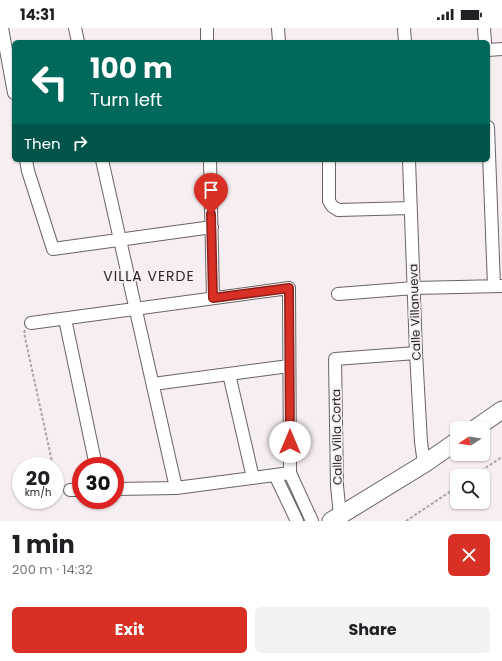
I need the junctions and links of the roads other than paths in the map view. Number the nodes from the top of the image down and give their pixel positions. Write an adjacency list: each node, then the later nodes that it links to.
1 (2, 28): 14 (street)
2 (75, 28): 7 (street)
3 (207, 28): 8 (street)
4 (278, 28): 9 (street)
5 (404, 28): 10 (street)
6 (484, 28): 11 (street)
7 (78, 40)
8 (207, 40)
9 (279, 40)
10 (404, 40)
11 (485, 40)
12 (502, 49): 13 (street)
13 (490, 50)
14 (12, 82)
15 (490, 159): 24 (street)
16 (26, 162): 23 (street)
17 (102, 162): 23 (street)
18 (210, 162): 22 (street)
19 (329, 162): 21 (street)
20 (409, 162): 21 (street, Calle Villanueva)
21 (411, 208): 25 (street, Calle Villanueva)
22 (212, 227): 23 (street); 27 (street)
23 (120, 240): 28 (street)
24 (498, 286): 25 (street)
25 (414, 288): 26 (street); 31 (street, Calle Villanueva)
26 (338, 294)
27 (213, 298): 28 (street); 32 (street)
28 (136, 309): 29 (street); 34 (street)
29 (65, 319): 30 (street); 38 (street)
30 (31, 324)
31 (416, 353): 39 (street, Calle Villanueva); 45 (street, Calle Villa Corta)
32 (289, 366): 33 (street); 40 (street)
33 (229, 374): 34 (street); 42 (street)
34 (153, 384): 43 (street)
35 (502, 410): 36 (street)
36 (486, 421)
37 (450, 446): 39 (street)
38 (94, 457)
39 (424, 464): 45 (street)
40 (290, 473): 41 (street); 47 (street)
41 (275, 475): 42 (street); 46 (street)
42 (253, 478): 43 (street)
43 (176, 488): 44 (street)
44 (124, 489)
45 (336, 518)
46 (297, 521)
47 (312, 521)

